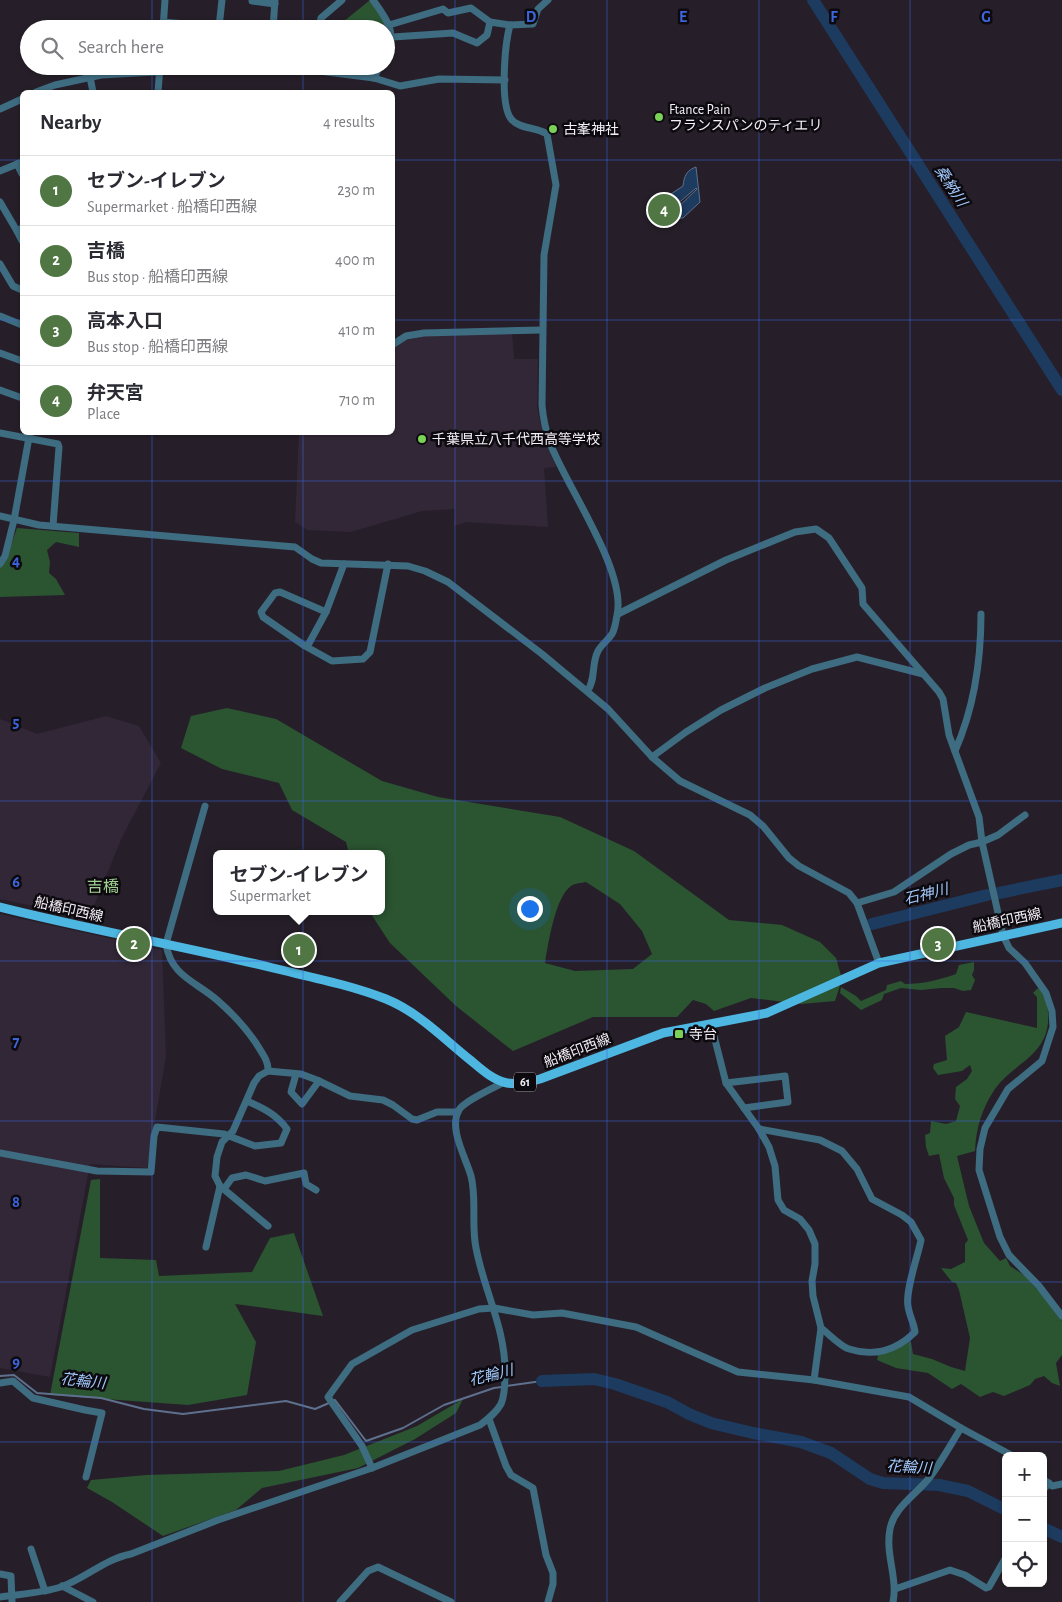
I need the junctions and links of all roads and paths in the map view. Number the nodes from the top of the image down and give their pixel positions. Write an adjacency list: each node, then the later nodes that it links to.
1 (165, 0): 8 (street)
2 (222, 0): 9 (street)
3 (252, 0): 7 (street)
4 (342, 0): 11 (street)
5 (373, 0): 12 (street)
6 (548, 0): 15 (street)
7 (275, 2): 10 (street)
8 (163, 20)
9 (220, 20)
10 (274, 20)
11 (320, 20)
12 (386, 20)
13 (490, 22): 14 (street); 15 (street); 16 (street)
14 (395, 23)
15 (510, 25): 23 (street)
16 (395, 36)
17 (108, 75): 21 (street)
18 (159, 75): 26 (street)
19 (357, 75): 22 (street)
20 (376, 75): 22 (street)
21 (90, 77): 24 (street); 25 (street)
22 (374, 78): 23 (street)
23 (505, 80): 37 (street)
24 (41, 90)
25 (93, 90)
26 (158, 90)
27 (20, 100): 28 (street)
28 (0, 109)
29 (20, 163): 30 (street)
30 (0, 171)
31 (0, 202): 32 (street)
32 (20, 229)
33 (0, 264): 34 (street)
34 (20, 289)
35 (0, 316): 36 (street)
36 (20, 324)
37 (542, 328): 38 (street); 53 (street)
38 (395, 343)
39 (0, 353): 40 (street)
40 (20, 360)
41 (0, 390): 42 (street)
42 (20, 397)
43 (0, 432): 44 (street)
44 (20, 434)
45 (30, 435): 47 (street); 48 (street)
46 (0, 516): 47 (street)
47 (14, 520): 48 (street); 49 (street)
48 (53, 526): 50 (street)
49 (0, 564)
50 (344, 564): 51 (street); 52 (street)
51 (388, 564): 55 (street); 57 (street)
52 (326, 612): 55 (street); 55 (street)
53 (618, 614): 56 (street); 57 (street)
54 (981, 614): 58 (street)
55 (307, 647)
56 (923, 674): 58 (street); 59 (street)
57 (587, 691): 59 (street)
58 (955, 751): 62 (street)
59 (652, 757): 63 (street)
60 (205, 806): 67 (street)
61 (1025, 815): 62 (street)
62 (982, 842): 63 (street); 66 (street)
63 (857, 903): 68 (street)
64 (0, 907): 67 (main road, 船橋印西線 / 61)
65 (1062, 923): 66 (main road, 船橋印西線 / 61)
66 (1003, 935): 68 (main road, 船橋印西線 / 61); 86 (street)
67 (166, 944): 70 (street); 73 (main road, 船橋印西線 / 61)
68 (878, 963): 69 (main road, 船橋印西線 / 61)
69 (711, 1024): 73 (main road, 船橋印西線 / 61); 74 (street)
70 (268, 1071): 71 (street); 75 (street)
71 (296, 1074): 72 (street); 72 (street)
72 (319, 1081): 77 (street)
73 (504, 1082): 77 (street)
74 (726, 1083): 76 (street); 76 (street)
75 (247, 1101): 79 (street); 79 (street)
76 (744, 1108): 78 (street)
77 (458, 1112): 85 (street)
78 (759, 1130): 87 (street); 87 (street)
79 (228, 1135): 80 (street); 81 (street)
80 (0, 1154)
81 (222, 1188): 82 (street); 83 (street); 84 (street)
82 (316, 1190)
83 (268, 1226)
84 (206, 1247)
85 (494, 1308): 88 (street); 90 (street); 93 (street)
86 (1062, 1316)
87 (821, 1328): 88 (street)
88 (814, 1380): 91 (street)
89 (0, 1382): 94 (street)
90 (489, 1419): 93 (street); 108 (street)
91 (961, 1428): 92 (street); 101 (street)
92 (1006, 1452)
93 (372, 1468): 100 (street)
94 (86, 1477)
95 (1047, 1482): 96 (street)
96 (1062, 1484)
97 (31, 1550): 102 (street)
98 (1002, 1564): 101 (street)
99 (0, 1574): 104 (street)
100 (62, 1586): 102 (street); 105 (street)
101 (894, 1590): 109 (street)
102 (44, 1591): 104 (street)
103 (0, 1597): 104 (street)
104 (12, 1599)
105 (93, 1602)
106 (340, 1602): 107 (street)
107 (451, 1602)
108 (548, 1602)
109 (893, 1602)

